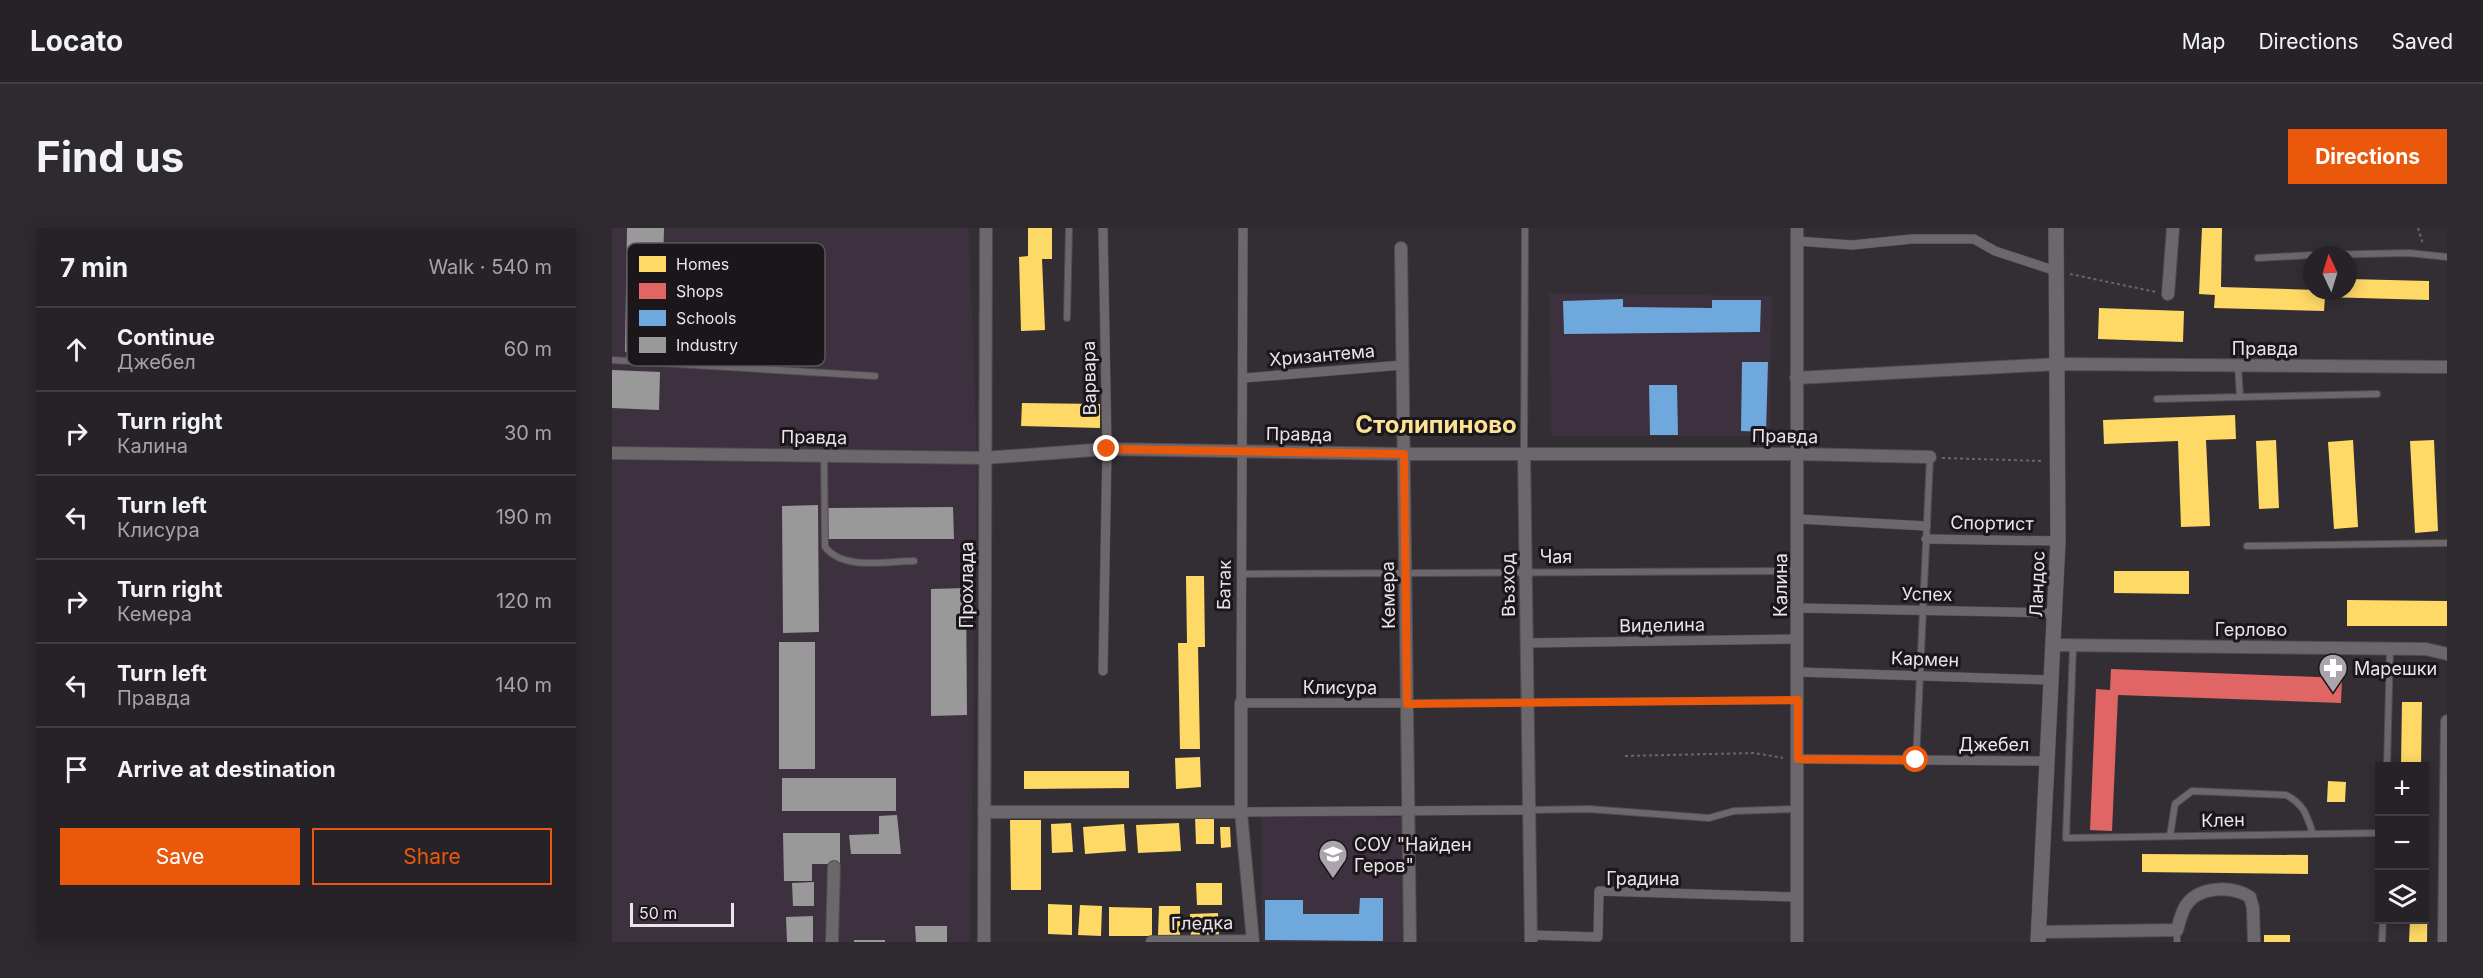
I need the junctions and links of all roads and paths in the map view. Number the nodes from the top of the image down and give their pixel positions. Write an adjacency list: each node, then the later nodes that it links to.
1 (986, 228): 40 (street, Прохлада)
2 (1069, 228): 18 (lane)
3 (1104, 228): 32 (street, Варвара)
4 (1243, 228): 27 (street, Батак)
5 (1525, 228): 35 (lane, Възход)
6 (2056, 228): 16 (street, Ландос)
7 (2173, 228): 17 (street)
8 (2418, 228): 12 (path)
9 (1797, 234): 16 (street); 28 (street, Калина)
10 (1401, 249): 22 (street, Кемера)
11 (2357, 255): 12 (lane)
12 (2426, 255): 14 (lane)
13 (2303, 256): 15 (lane)
14 (2447, 257)
15 (2258, 258)
16 (2056, 271): 17 (path); 21 (street, Ландос)
17 (2168, 294)
18 (1067, 318)
19 (612, 360): 20 (lane)
20 (627, 361)
21 (2058, 364): 23 (street, Правда); 28 (street, Правда); 41 (street, Ландос)
22 (1403, 365): 27 (street, Хризантема); 37 (street, Кемера)
23 (2238, 365): 25 (street, Правда); 30 (lane)
24 (711, 366): 26 (lane)
25 (2447, 367)
26 (875, 376)
27 (1244, 378): 33 (street, Батак)
28 (1796, 378): 38 (street, Калина)
29 (2377, 394): 30 (lane)
30 (2240, 397): 31 (lane)
31 (2157, 399)
32 (1107, 449): 33 (street, Правда); 40 (street, Правда); 62 (street, Варвара)
33 (1244, 450): 37 (street, Правда); 51 (street, Батак)
34 (612, 453): 36 (street, Правда)
35 (1524, 453): 37 (street, Правда); 38 (street, Правда); 49 (street, Възход)
36 (824, 454): 40 (street, Правда); 48 (lane)
37 (1404, 454): 52 (street, Кемера)
38 (1798, 454): 39 (street, Правда); 42 (street, Калина)
39 (1930, 457): 41 (path); 43 (lane)
40 (984, 458): 79 (street, Прохлада)
41 (2058, 461): 45 (street, Ландос)
42 (1798, 519): 43 (street, Спортист); 50 (street, Калина)
43 (1926, 526): 44 (lane)
44 (1926, 539): 45 (street, Спортист); 54 (lane)
45 (2058, 541): 55 (street, Ландос)
46 (2447, 543): 47 (lane)
47 (2247, 546)
48 (914, 561)
49 (1526, 571): 50 (lane, Чая); 52 (lane, Чая); 57 (street, Възход)
50 (1798, 571): 53 (street, Калина)
51 (1242, 574): 52 (lane, Чая); 68 (street, Батак)
52 (1405, 574): 69 (street, Кемера)
53 (1798, 608): 54 (street, Успех); 56 (street, Калина)
54 (1922, 610): 55 (street, Успех); 64 (lane)
55 (2055, 613): 58 (street, Ландос)
56 (1798, 639): 57 (street, Виделина); 63 (street, Калина)
57 (1527, 643): 67 (street, Възход)
58 (2054, 645): 59 (street, Герлово); 65 (street, Ландос)
59 (2073, 646): 60 (street, Герлово); 83 (lane, Клен)
60 (2390, 648): 61 (street, Герлово); 75 (lane)
61 (2447, 654)
62 (1103, 671)
63 (1798, 672): 64 (street, Кармен); 66 (street, Калина)
64 (1919, 676): 65 (street, Кармен); 73 (lane)
65 (2052, 680): 74 (street, Ландос)
66 (1798, 700): 67 (lane, Клисура); 72 (street, Калина)
67 (1528, 702): 69 (lane, Клисура); 78 (street, Възход)
68 (1241, 703): 69 (street, Клисура); 80 (street, Батак)
69 (1407, 704): 77 (street, Кемера)
70 (2447, 721): 85 (street)
71 (1625, 756): 72 (path)
72 (1798, 759): 73 (street, Джебел); 76 (street, Калина)
73 (1916, 760): 74 (street, Джебел)
74 (2047, 761): 89 (street, Ландос)
75 (2387, 762)
76 (1797, 809): 78 (lane); 86 (street, Калина)
77 (1408, 810): 78 (street); 80 (street); 95 (street, Кемера)
78 (1529, 810): 90 (street, Възход)
79 (984, 812): 80 (street); 93 (street, Прохлада)
80 (1241, 812): 91 (street, Батак)
81 (2375, 833): 82 (lane, Клен)
82 (2313, 834): 83 (lane, Клен); 83 (lane)
83 (2170, 836)
84 (834, 867): 92 (street)
85 (2445, 872): 99 (street)
86 (1797, 897): 90 (street, Градина); 96 (street, Калина)
87 (2383, 924): 98 (lane)
88 (2177, 936): 89 (street); 97 (street)
89 (2038, 937)
90 (1531, 939)
91 (1253, 941): 94 (street, Гледка)
92 (832, 942)
93 (984, 942)
94 (1152, 942)
95 (1410, 942)
96 (1797, 942)
97 (2254, 942)
98 (2382, 942)
99 (2444, 942)

